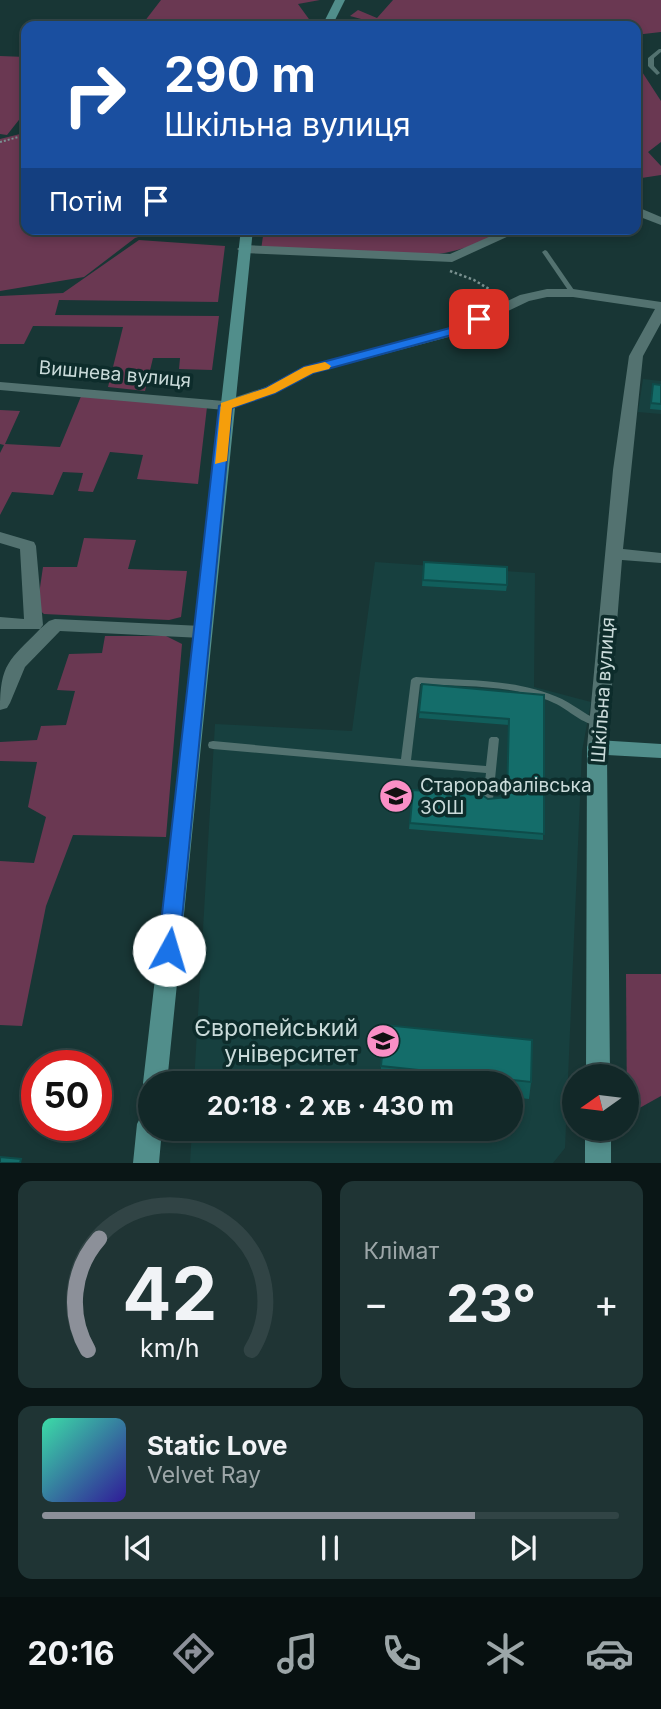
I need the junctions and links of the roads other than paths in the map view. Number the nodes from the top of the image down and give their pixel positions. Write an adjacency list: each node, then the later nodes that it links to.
1 (340, 0): 2 (main road)
2 (330, 21)
3 (661, 50): 4 (lane)
4 (657, 73)
5 (641, 213): 6 (street)
6 (661, 221)
7 (246, 235): 9 (main road)
8 (504, 235): 9 (street)
9 (243, 249): 15 (main road)
10 (545, 252): 11 (lane)
11 (573, 293): 12 (street); 15 (street)
12 (661, 306)
13 (661, 311): 17 (street, Шкільна вулиця)
14 (0, 386): 15 (street, Вишнева вулиця)
15 (225, 406): 22 (main road)
16 (0, 537): 20 (street)
17 (614, 554): 18 (street); 24 (street, Шкільна вулиця)
18 (661, 558)
19 (0, 624): 20 (street)
20 (34, 625): 21 (street)
21 (55, 625): 22 (street); 23 (street)
22 (202, 632): 33 (main road)
23 (0, 702)
24 (599, 723): 27 (street, Шкільна вулиця); 29 (lane)
25 (494, 739): 30 (lane)
26 (213, 745): 29 (lane)
27 (597, 747): 28 (main road); 32 (main road, Шкільна вулиця)
28 (661, 751)
29 (406, 763): 30 (lane)
30 (491, 769): 31 (lane)
31 (488, 799)
32 (598, 1064)
33 (156, 1071)
34 (148, 1141): 36 (main road)
35 (598, 1141): 37 (main road)
36 (146, 1163)
37 (598, 1163)

